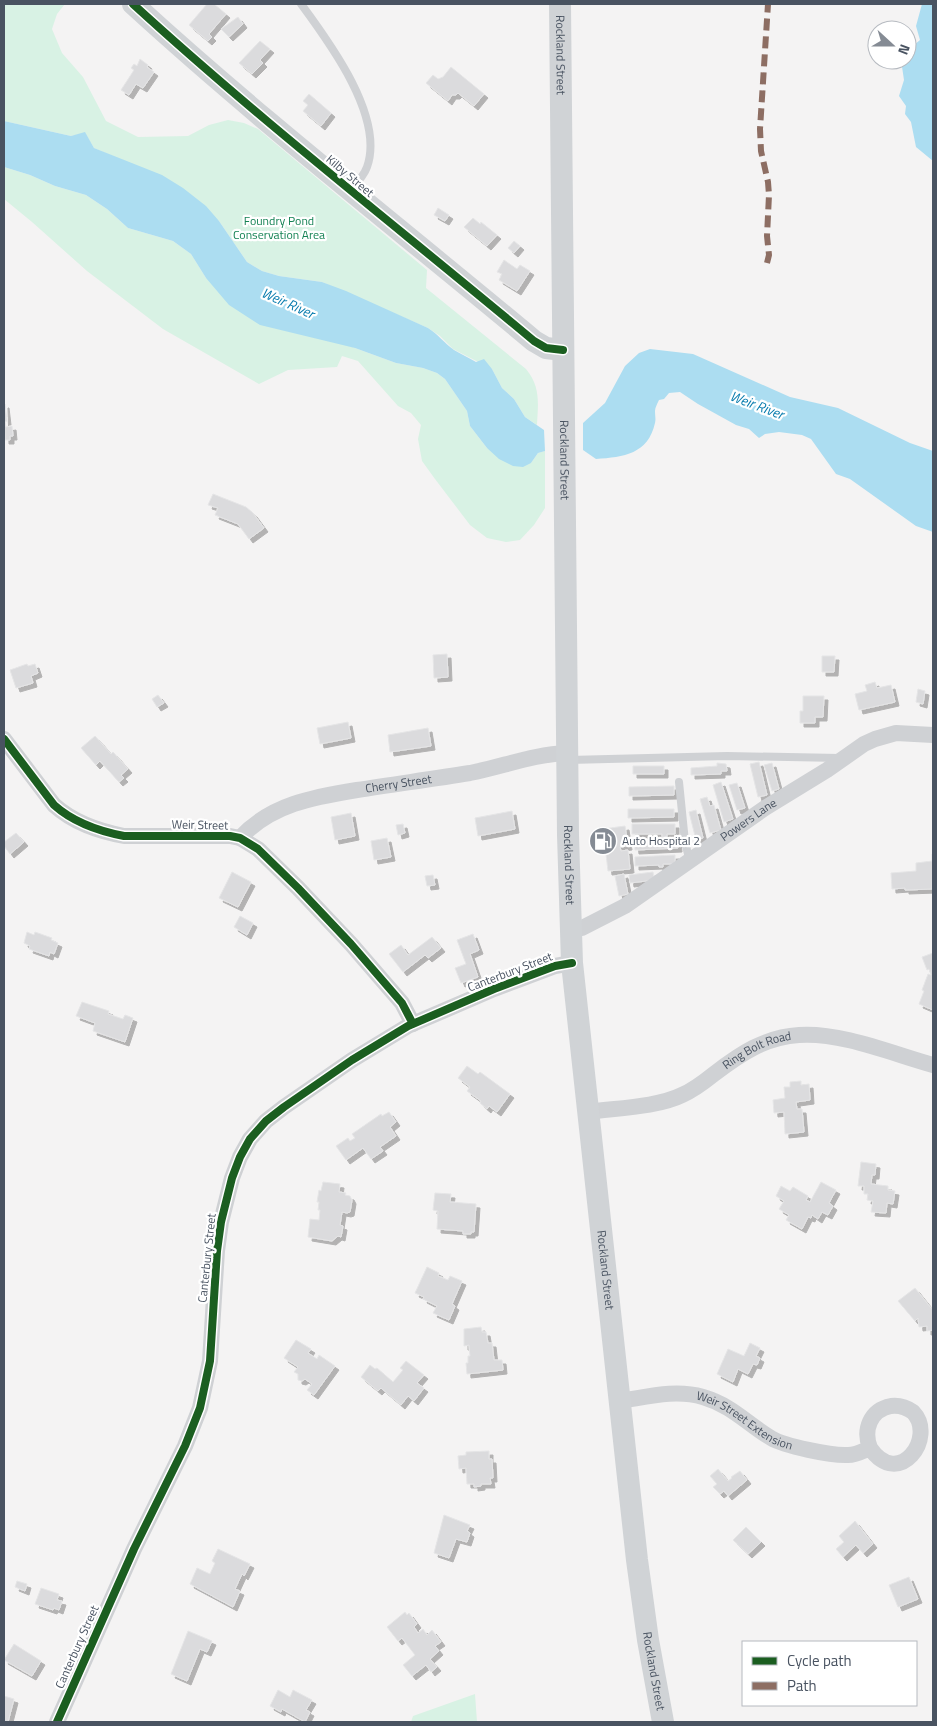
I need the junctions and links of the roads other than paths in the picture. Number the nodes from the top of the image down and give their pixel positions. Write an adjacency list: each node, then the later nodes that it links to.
1 (133, 4): 4 (main road, Kilby Street)
2 (301, 4): 4 (lane)
3 (560, 4): 5 (main road, Rockland Street)
4 (350, 191): 5 (main road, Kilby Street)
5 (563, 350): 8 (main road, Rockland Street)
6 (933, 735): 9 (street, Powers Lane)
7 (4, 739): 11 (street, Weir Street)
8 (567, 757): 9 (lane); 11 (street, Cherry Street); 13 (main road, Rockland Street)
9 (842, 758): 12 (street, Powers Lane)
10 (679, 782): 12 (lane)
11 (240, 838): 15 (street, Weir Street)
12 (690, 862): 13 (street, Powers Lane)
13 (571, 930): 14 (main road, Rockland Street)
14 (572, 963): 15 (street, Canterbury Street); 17 (main road, Rockland Street)
15 (414, 1024): 20 (street, Canterbury Street)
16 (933, 1065): 17 (street, Ring Bolt Road)
17 (588, 1112): 18 (main road, Rockland Street)
18 (620, 1401): 19 (street, Weir Street Extension); 21 (main road, Rockland Street)
19 (870, 1448)
20 (56, 1722)
21 (663, 1722)

